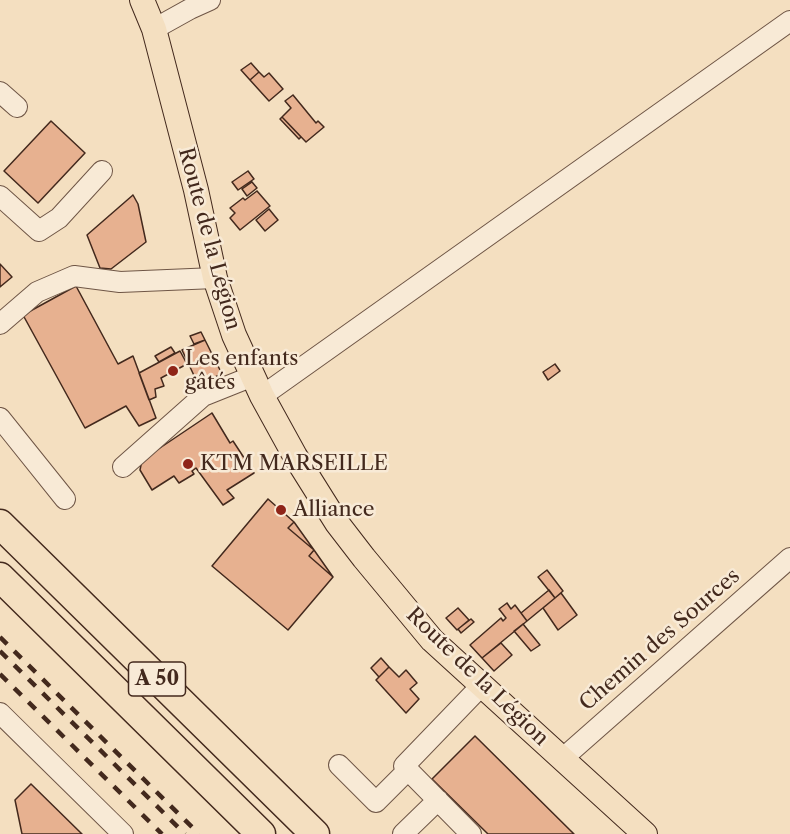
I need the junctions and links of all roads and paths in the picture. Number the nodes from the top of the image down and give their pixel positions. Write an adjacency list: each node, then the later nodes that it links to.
1 (142, 0): 4 (main road, Route de la Légion)
2 (210, 0): 4 (street)
3 (790, 21): 11 (street)
4 (154, 29): 9 (main road, Route de la Légion)
5 (0, 92): 6 (street)
6 (17, 107)
7 (102, 171): 8 (street)
8 (0, 196)
9 (215, 278): 10 (street); 11 (main road, Route de la Légion)
10 (0, 324)
11 (257, 386): 13 (street); 18 (main road, Route de la Légion)
12 (0, 418): 14 (street)
13 (123, 467)
14 (65, 499)
15 (0, 524): 27 (highway, A 50)
16 (790, 558): 20 (street, Chemin des Sources)
17 (0, 577): 26 (highway, A 50)
18 (482, 686): 20 (main road, Route de la Légion); 22 (street)
19 (0, 713): 25 (street)
20 (562, 759): 29 (main road, Route de la Légion)
21 (339, 765): 22 (street)
22 (408, 770): 23 (street)
23 (438, 800): 24 (street); 28 (street)
24 (468, 833)
25 (123, 834)
26 (261, 834)
27 (315, 834)
28 (403, 834)
29 (645, 834)

